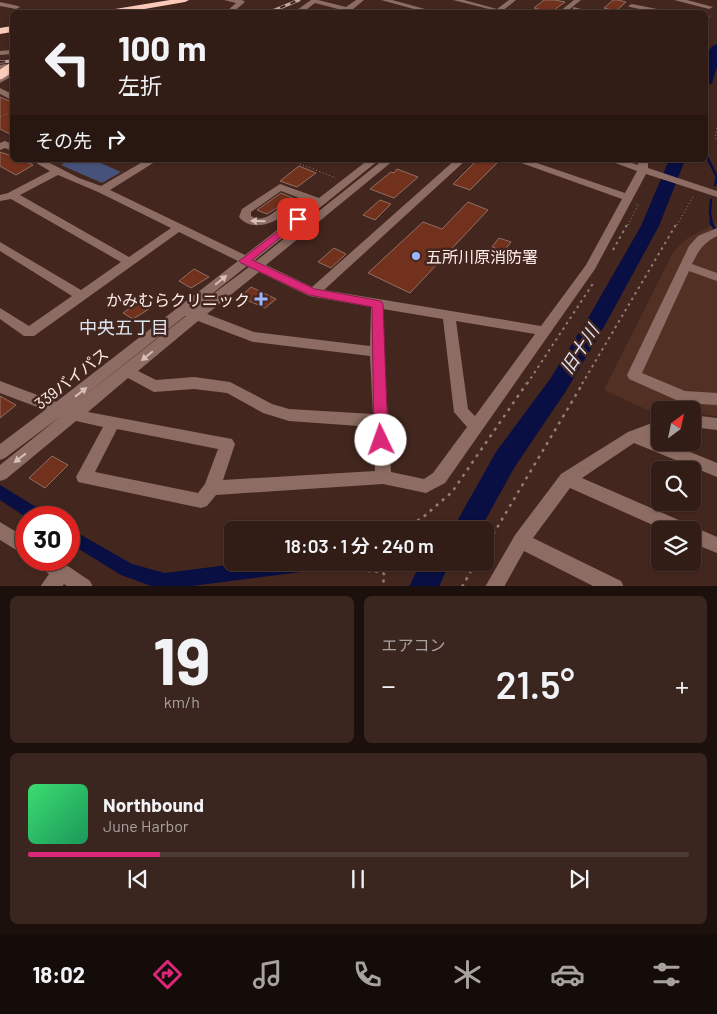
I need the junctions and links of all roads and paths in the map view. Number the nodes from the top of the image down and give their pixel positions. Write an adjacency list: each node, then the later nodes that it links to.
1 (135, 0): 18 (highway)
2 (184, 0): 19 (highway)
3 (226, 0): 20 (street)
4 (314, 0): 21 (street); 22 (street)
5 (361, 0): 23 (street)
6 (384, 0): 24 (street)
7 (456, 0): 15 (street)
8 (512, 0): 27 (street)
9 (578, 0): 28 (street)
10 (588, 0): 29 (street)
11 (639, 0): 16 (street)
12 (677, 0): 32 (street)
13 (713, 0): 32 (street)
14 (0, 4): 17 (street)
15 (476, 5): 25 (street); 26 (street)
16 (632, 6): 30 (street); 31 (street)
17 (16, 7)
18 (117, 10)
19 (125, 10)
20 (232, 10)
21 (301, 10)
22 (343, 10)
23 (347, 10)
24 (424, 10)
25 (469, 10)
26 (495, 10)
27 (504, 10)
28 (565, 10)
29 (575, 10)
30 (627, 10)
31 (652, 10)
32 (706, 10)
33 (717, 128): 34 (path)
34 (717, 141)
35 (40, 162): 44 (street)
36 (150, 162): 46 (street)
37 (295, 162): 45 (path)
38 (371, 162): 52 (street)
39 (386, 162): 58 (street)
40 (459, 162): 61 (street)
41 (524, 162): 51 (street)
42 (620, 162): 43 (street)
43 (645, 168): 48 (street); 51 (street)
44 (58, 171): 46 (street); 49 (street)
45 (336, 178)
46 (102, 190): 54 (street)
47 (696, 192): 88 (path)
48 (717, 194)
49 (12, 195): 50 (street); 57 (street)
50 (0, 198)
51 (628, 198): 67 (street)
52 (319, 202): 53 (street, one-way to 52); 58 (street)
53 (299, 204)
54 (178, 228): 57 (street); 58 (street)
55 (714, 232): 59 (street)
56 (0, 246): 62 (street)
57 (129, 262): 62 (street)
58 (250, 263): 61 (street); 64 (street)
59 (686, 266): 60 (street); 71 (street)
60 (717, 277)
61 (313, 293): 63 (street)
62 (81, 296): 65 (street)
63 (377, 304): 66 (street); 68 (street)
64 (190, 312): 68 (street); 69 (street, one-way to 69); 72 (street, 339バイパス, one-way to 64)
65 (0, 313)
66 (449, 315): 67 (street); 78 (street)
67 (545, 331): 78 (street)
68 (377, 352): 74 (street)
69 (127, 371): 73 (street); 74 (street)
70 (0, 387): 72 (street)
71 (717, 398)
72 (58, 410): 73 (street); 81 (street, 339バイパス)
73 (74, 415): 76 (street); 83 (street, one-way to 83)
74 (380, 421): 84 (street)
75 (701, 422): 77 (street)
76 (113, 423): 86 (street); 86 (street)
77 (717, 424)
78 (476, 426): 84 (street)
79 (651, 429): 80 (street)
80 (633, 436): 82 (street); 85 (street)
81 (0, 453)
82 (717, 470)
83 (0, 474)
84 (383, 477): 86 (street)
85 (567, 480): 87 (street); 91 (street)
86 (212, 488)
87 (661, 521)
88 (494, 533)
89 (3, 537): 92 (street)
90 (701, 538): 93 (street)
91 (521, 541): 101 (street); 102 (street)
92 (15, 543)
93 (717, 545)
94 (368, 571): 99 (path)
95 (471, 571): 100 (path)
96 (63, 572): 97 (street); 98 (street)
97 (49, 586)
98 (84, 586)
99 (382, 586)
100 (462, 586)
101 (494, 586)
102 (615, 586)

